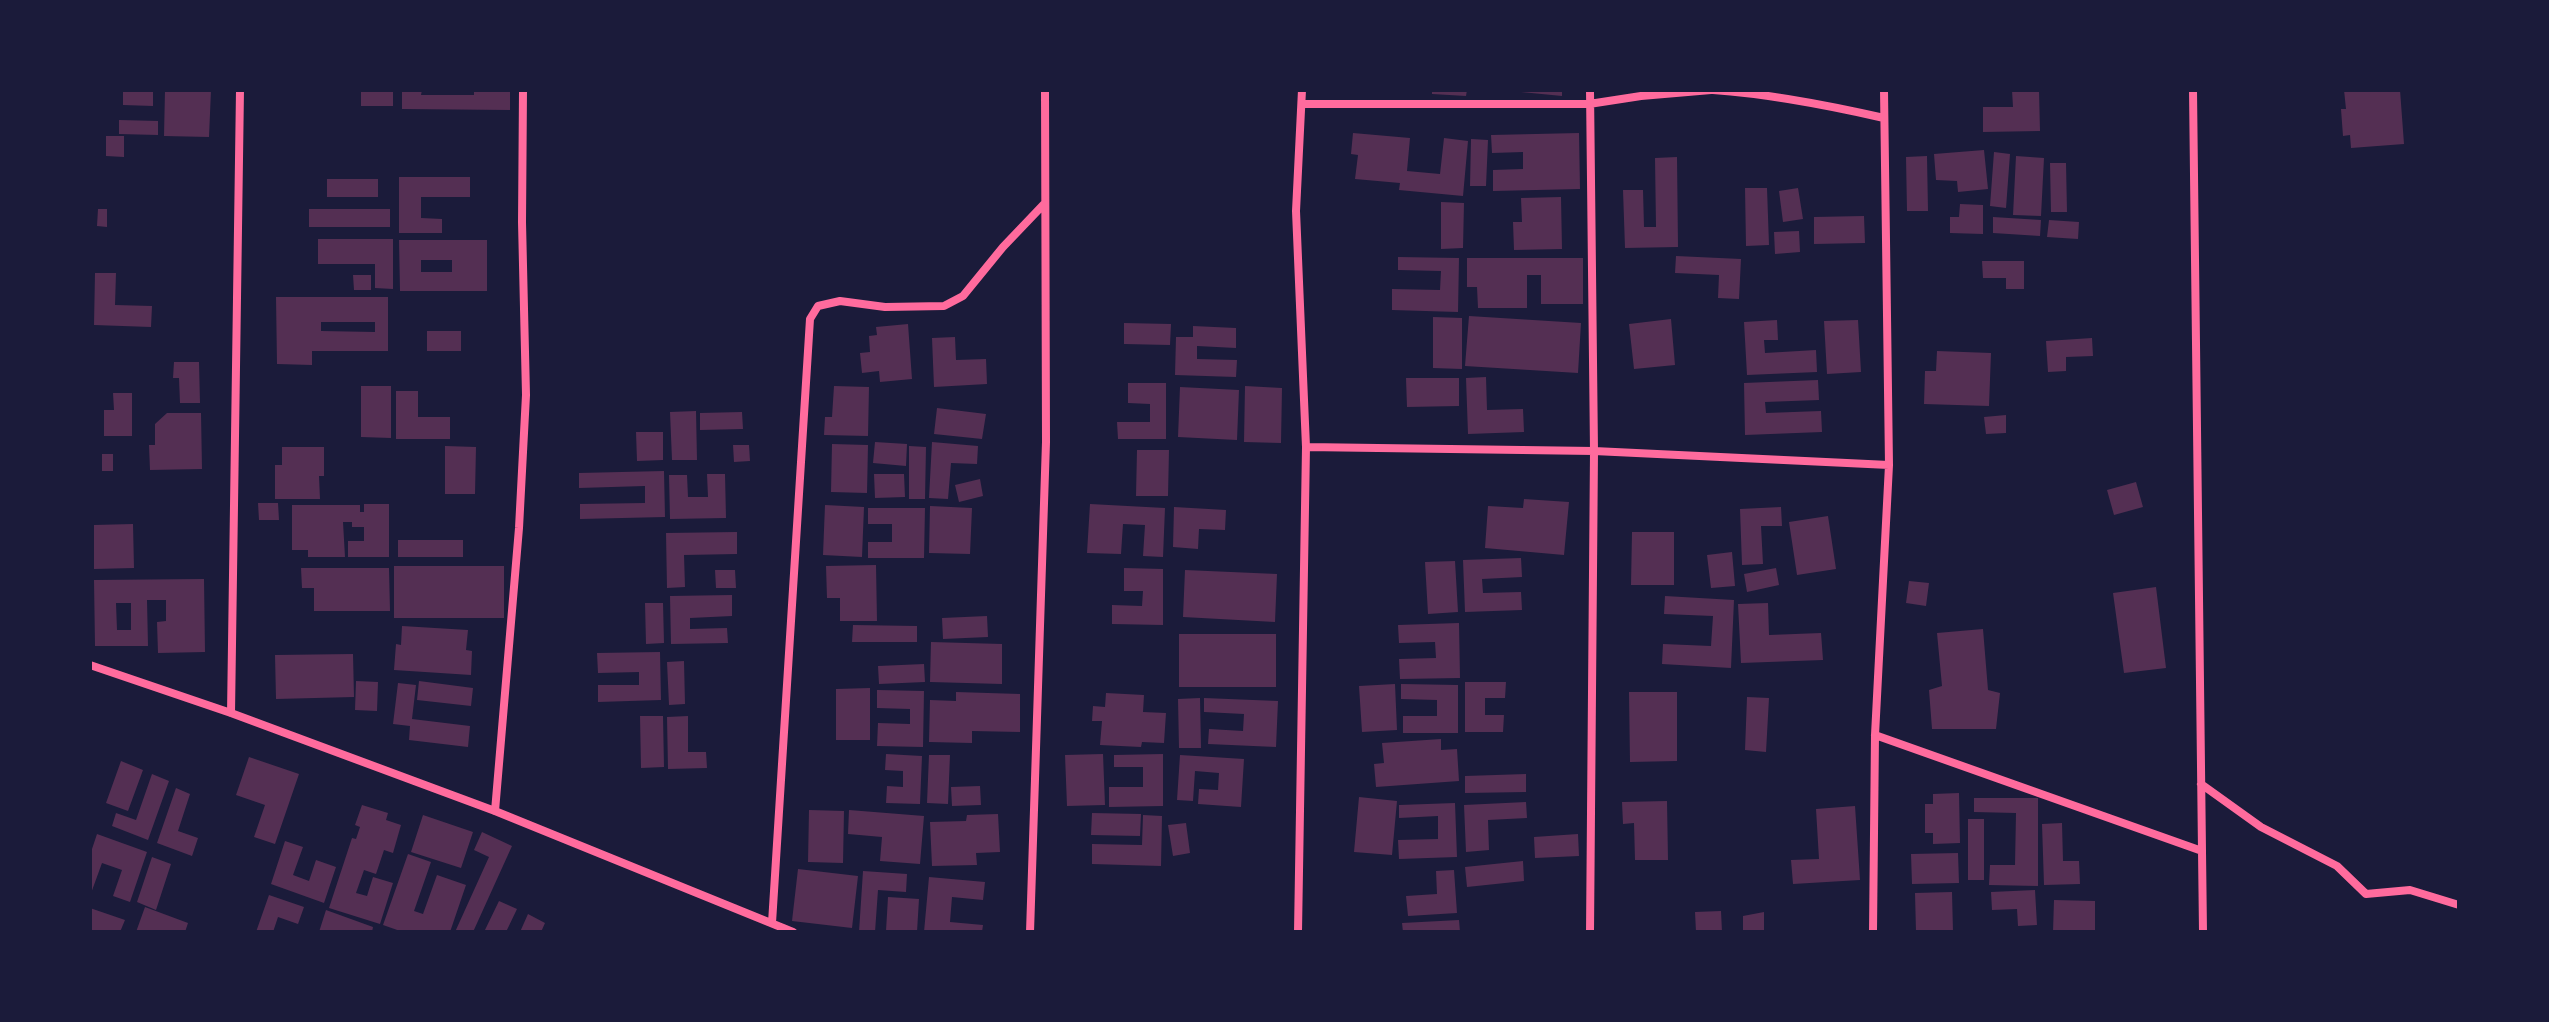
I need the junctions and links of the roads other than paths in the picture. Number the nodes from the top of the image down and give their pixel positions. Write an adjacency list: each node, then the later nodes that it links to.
1 (240, 90): 17 (street)
2 (523, 90): 20 (street)
3 (1045, 90): 12 (street)
4 (1302, 90): 9 (street)
5 (1590, 90): 10 (street)
6 (1712, 90): 10 (street); 11 (street)
7 (1884, 90): 11 (street)
8 (2193, 90): 19 (street)
9 (1302, 104): 10 (street); 13 (street)
10 (1589, 104): 14 (street)
11 (1884, 118): 15 (street)
12 (1045, 203): 23 (street); 25 (street)
13 (1306, 447): 14 (street); 26 (street)
14 (1594, 451): 15 (street); 27 (street)
15 (1889, 465): 18 (street)
16 (90, 665): 17 (street)
17 (231, 713): 20 (street)
18 (1875, 735): 21 (street); 28 (street)
19 (2201, 784): 21 (street); 22 (street)
20 (495, 811): 23 (street)
21 (2202, 851): 29 (street)
22 (2459, 905)
23 (772, 923): 24 (street)
24 (793, 932)
25 (1030, 932)
26 (1298, 932)
27 (1590, 932)
28 (1873, 932)
29 (2203, 932)

